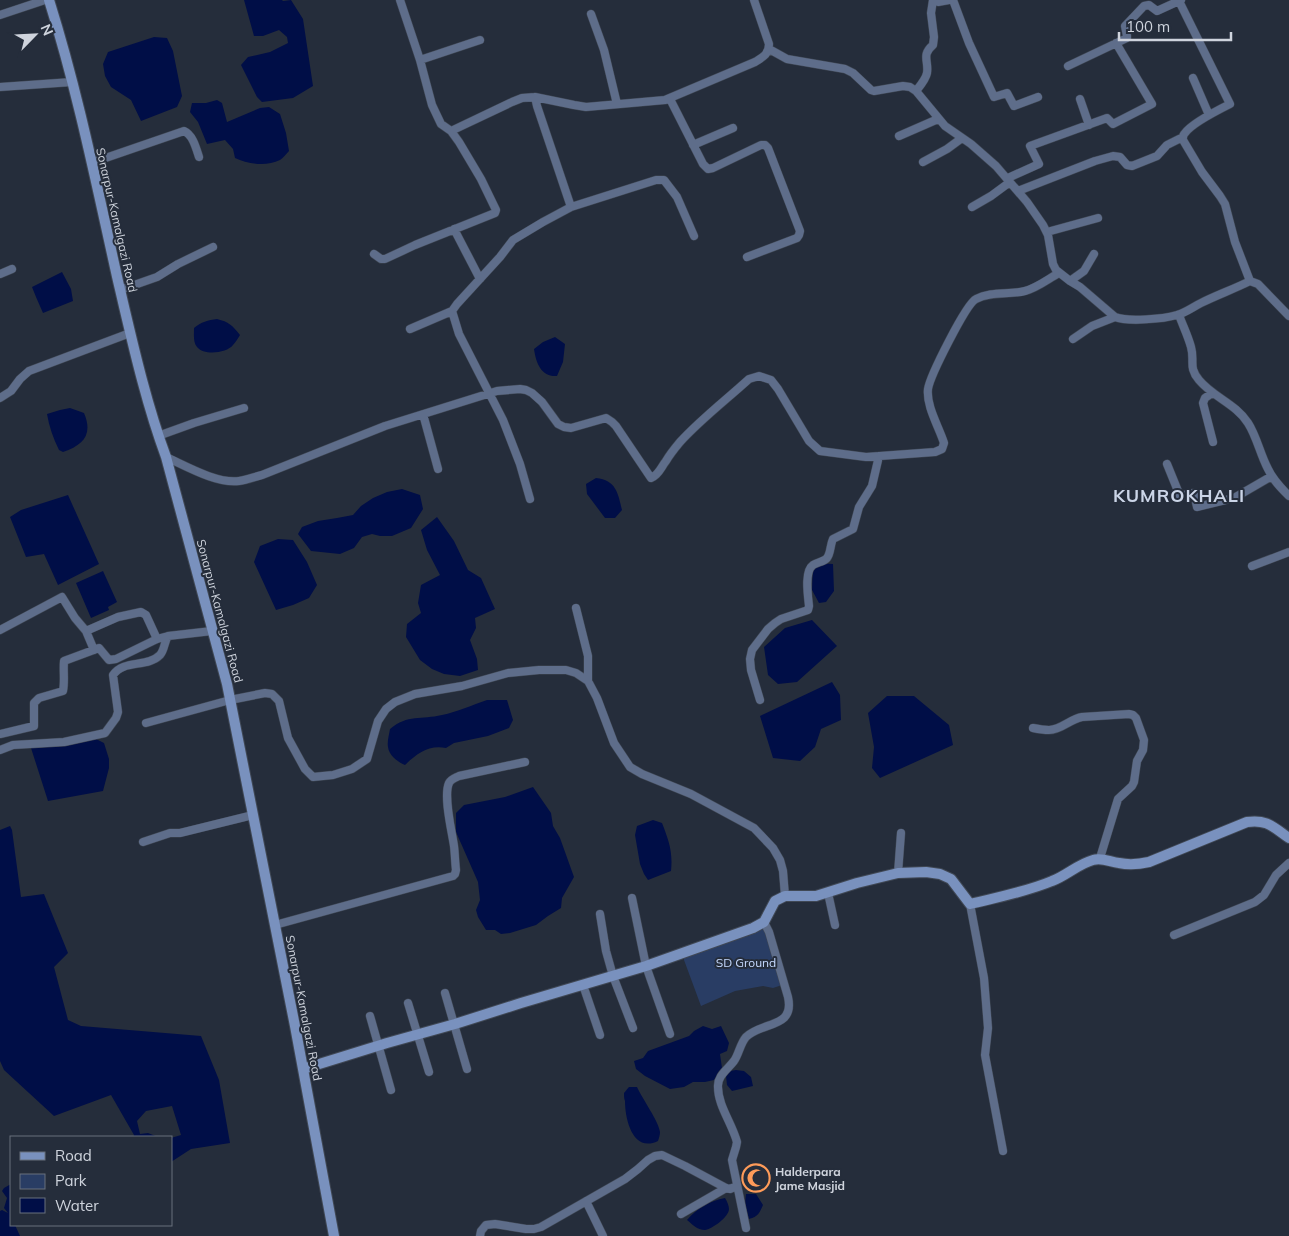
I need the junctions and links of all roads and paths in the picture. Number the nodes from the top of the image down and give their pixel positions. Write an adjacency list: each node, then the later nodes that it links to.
1 (46, 0): 10 (street)
2 (49, 0): 17 (main road, Sonarpur-Kamalgazi Road)
3 (400, 0): 14 (street)
4 (754, 0): 13 (street)
5 (934, 0): 6 (street); 19 (street)
6 (949, 0)
7 (953, 0): 20 (street)
8 (1180, 0): 12 (street); 25 (street)
9 (591, 14): 24 (street)
10 (0, 15)
11 (480, 40): 14 (street)
12 (1116, 43): 15 (street); 27 (street)
13 (769, 48): 19 (street); 22 (street)
14 (420, 60): 29 (street)
15 (1068, 66)
16 (1193, 78): 25 (street)
17 (72, 82): 18 (street); 35 (main road, Sonarpur-Kamalgazi Road)
18 (0, 87)
19 (916, 91): 26 (street)
20 (1038, 96)
21 (535, 97): 24 (street); 29 (street); 39 (street)
22 (670, 99): 24 (street); 33 (street)
23 (1080, 99): 27 (street)
24 (617, 104)
25 (1209, 115): 31 (street)
26 (938, 119): 30 (street); 32 (street)
27 (1089, 125): 37 (street)
28 (733, 128): 33 (street)
29 (451, 132): 42 (street)
30 (899, 136)
31 (1183, 137): 38 (street); 54 (street)
32 (962, 138): 36 (street); 37 (street)
33 (693, 145): 48 (street)
34 (199, 157): 35 (street)
35 (91, 162): 55 (main road, Sonarpur-Kamalgazi Road)
36 (924, 162)
37 (1009, 180): 38 (street); 40 (street)
38 (1018, 191): 43 (street)
39 (571, 207): 44 (street); 52 (street)
40 (972, 207)
41 (1098, 218): 43 (street)
42 (454, 229): 46 (street); 52 (street)
43 (1046, 232): 51 (street)
44 (694, 236)
45 (213, 247): 55 (street)
46 (374, 254)
47 (1094, 254): 53 (street)
48 (747, 257)
49 (12, 269): 50 (street)
50 (0, 274)
51 (1059, 274): 53 (street); 70 (street)
52 (480, 278): 56 (street)
53 (1070, 281): 59 (street)
54 (1250, 282): 57 (street); 58 (street)
55 (120, 290): 61 (main road, Sonarpur-Kamalgazi Road)
56 (452, 311): 60 (street); 63 (street)
57 (1178, 315): 59 (street); 64 (street)
58 (1289, 316)
59 (1115, 317): 62 (street)
60 (410, 329)
61 (130, 333): 65 (street); 68 (main road, Sonarpur-Kamalgazi Road)
62 (1073, 339)
63 (489, 393): 67 (street); 70 (street); 76 (street)
64 (1212, 393): 69 (street); 74 (street)
65 (0, 398)
66 (244, 408): 68 (street)
67 (423, 414): 71 (street); 73 (street)
68 (158, 436): 71 (main road, Sonarpur-Kamalgazi Road)
69 (1214, 442)
70 (879, 456): 88 (street)
71 (166, 458): 82 (main road, Sonarpur-Kamalgazi Road)
72 (1167, 464): 74 (street)
73 (438, 468)
74 (1272, 476): 75 (street)
75 (1289, 496)
76 (530, 499)
77 (1289, 552): 78 (street)
78 (1252, 566)
79 (576, 608): 86 (street)
80 (0, 630): 81 (street)
81 (86, 631): 84 (street); 85 (street)
82 (212, 631): 83 (street); 87 (main road, Sonarpur-Kamalgazi Road)
83 (168, 636): 84 (street); 92 (street)
84 (157, 639): 85 (street)
85 (94, 650): 91 (street)
86 (588, 681): 87 (street); 102 (street)
87 (230, 700): 89 (street); 94 (main road, Sonarpur-Kamalgazi Road)
88 (760, 700)
89 (146, 723)
90 (1033, 728): 98 (street)
91 (0, 734)
92 (0, 750)
93 (525, 762): 107 (street)
94 (253, 815): 97 (street); 107 (main road, Sonarpur-Kamalgazi Road)
95 (901, 834): 100 (street)
96 (1289, 838): 98 (main road)
97 (143, 842)
98 (1100, 858): 104 (main road)
99 (1289, 863): 109 (street)
100 (898, 873): 101 (main road); 104 (main road)
101 (828, 893): 102 (main road); 108 (street)
102 (785, 896): 106 (main road)
103 (632, 898): 110 (street)
104 (970, 904): 126 (street)
105 (600, 914): 111 (street)
106 (764, 922): 110 (main road); 127 (street)
107 (275, 925): 122 (main road, Sonarpur-Kamalgazi Road)
108 (835, 925)
109 (1174, 935)
110 (646, 966): 111 (main road); 118 (street)
111 (613, 976): 112 (main road); 117 (street)
112 (583, 985): 116 (main road); 120 (street)
113 (445, 993): 116 (street)
114 (408, 1003): 119 (street)
115 (370, 1016): 121 (street)
116 (454, 1025): 119 (main road); 123 (street)
117 (633, 1028)
118 (670, 1034)
119 (418, 1035): 121 (main road); 124 (street)
120 (600, 1035)
121 (378, 1046): 122 (main road); 125 (street)
122 (304, 1069): 132 (main road, Sonarpur-Kamalgazi Road)
123 (467, 1069)
124 (428, 1072)
125 (391, 1090)
126 (1003, 1151)
127 (737, 1186): 128 (street); 131 (street)
128 (726, 1188): 129 (street); 130 (street)
129 (586, 1201): 133 (street); 134 (street)
130 (681, 1214)
131 (746, 1228)
132 (334, 1236)
133 (480, 1236)
134 (603, 1236)

